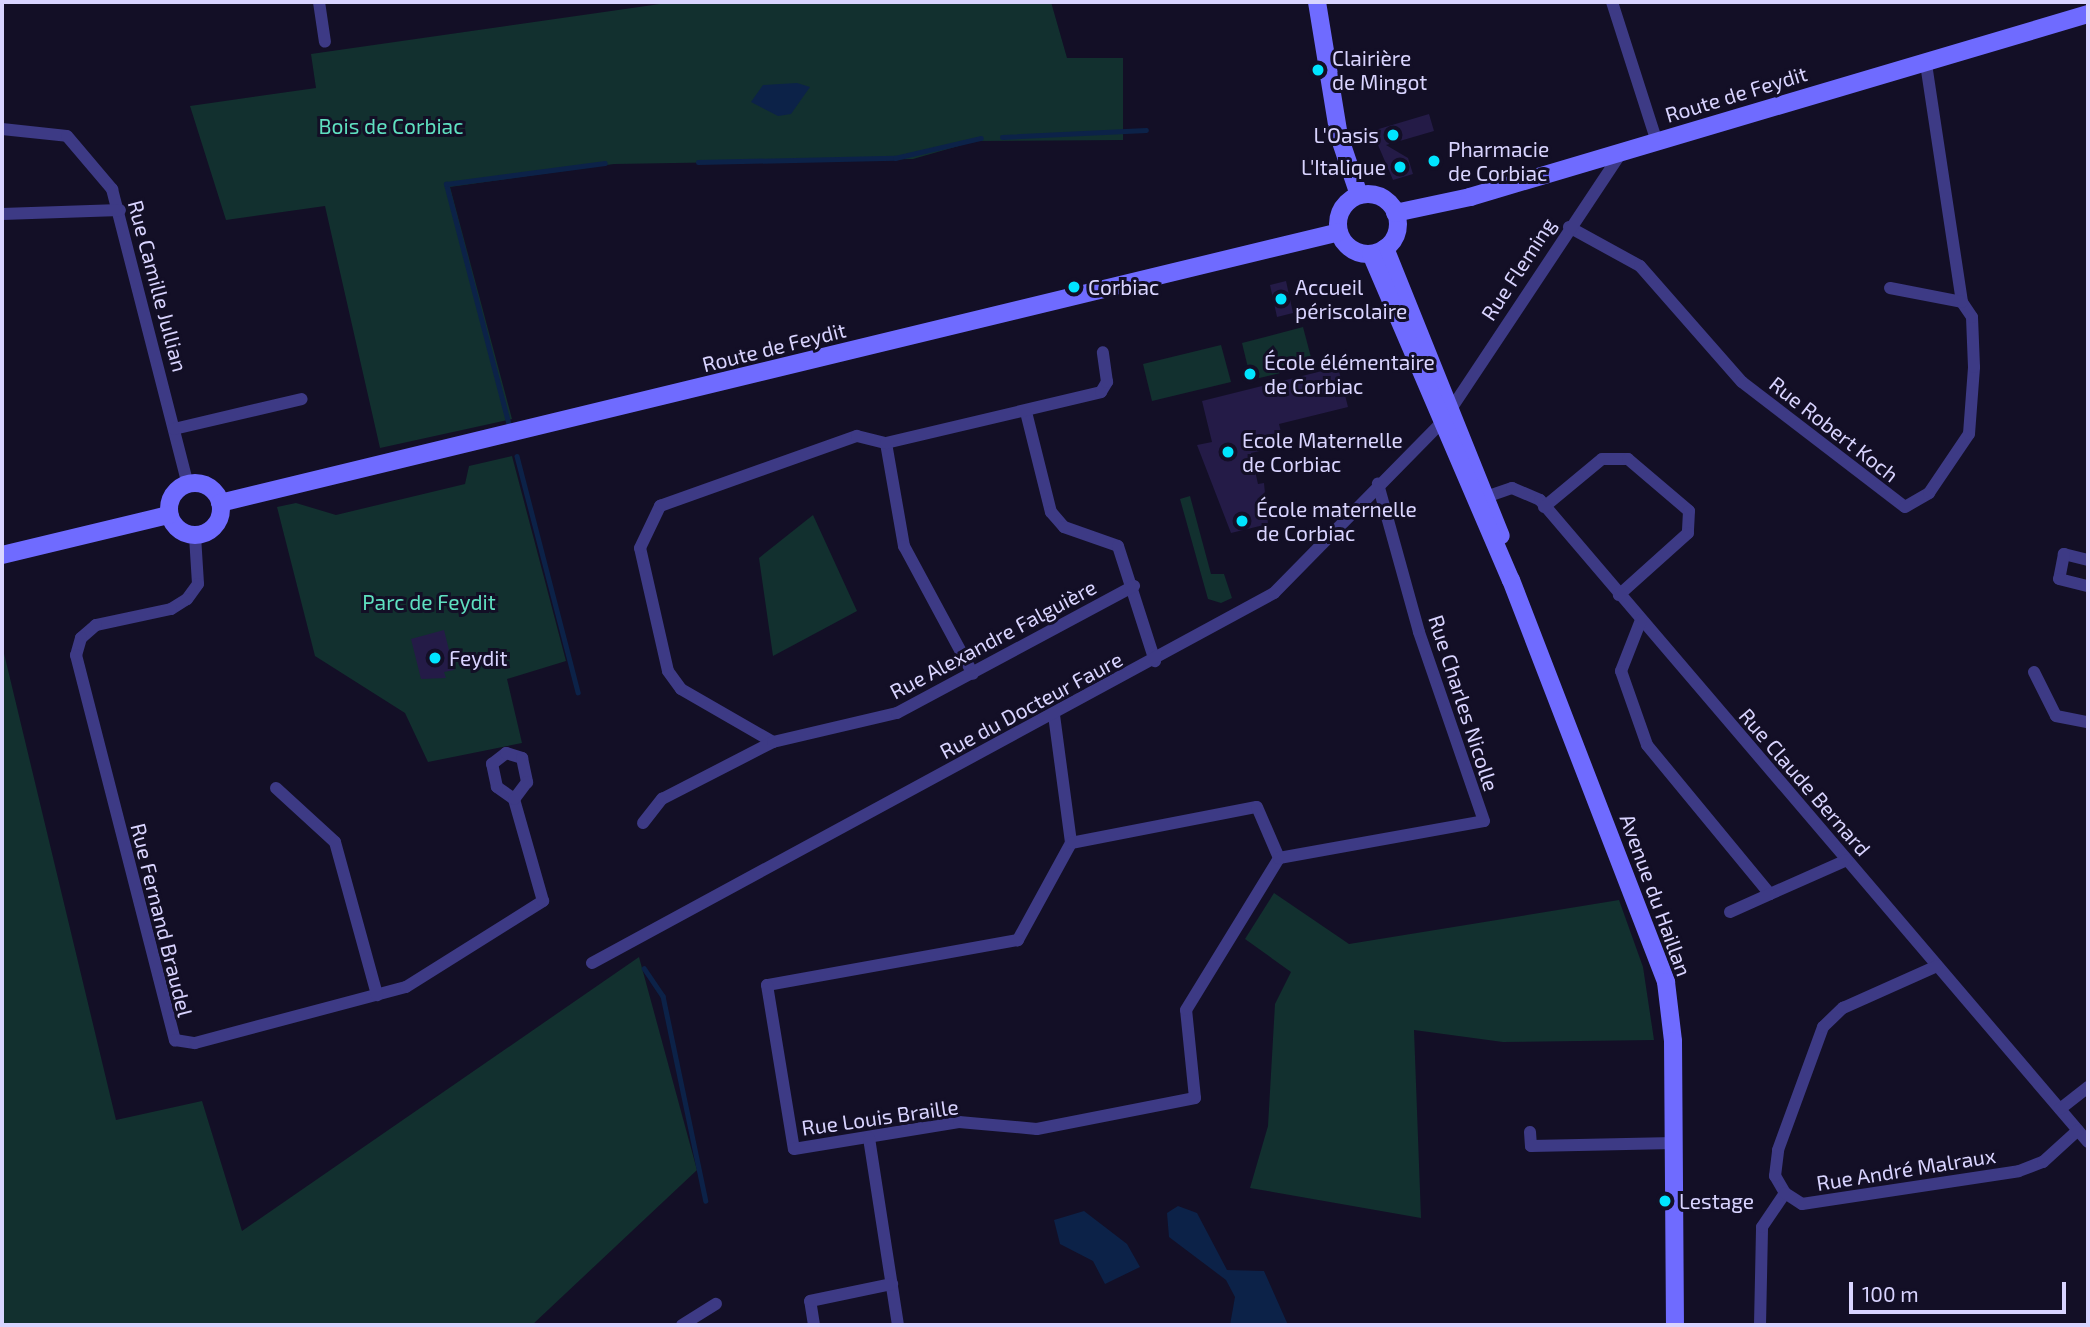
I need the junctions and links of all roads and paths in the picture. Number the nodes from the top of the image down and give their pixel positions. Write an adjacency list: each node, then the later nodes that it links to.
1 (319, 2): 5 (street)
2 (1317, 2): 10 (street)
3 (1612, 2): 8 (street)
4 (2088, 14): 6 (street, Route de Feydit)
5 (324, 42)
6 (1926, 63): 8 (street, Route de Feydit); 18 (street, Rue Robert Koch)
7 (2, 129): 11 (street, Rue Camille Jullian)
8 (1657, 142): 9 (street, Route de Feydit)
9 (1621, 153): 13 (street, Route de Feydit); 14 (street, Rue Fleming)
10 (1359, 195): 13 (street); 15 (street)
11 (120, 210): 12 (street); 23 (street, Rue Camille Jullian)
12 (2, 214)
13 (1395, 214): 16 (street)
14 (1569, 227): 18 (street, Rue Robert Koch); 22 (street, Rue Fleming)
15 (1339, 232): 16 (street); 28 (street, Route de Feydit)
16 (1378, 251): 22 (street, Avenue du Haillan)
17 (1890, 288): 18 (street)
18 (1962, 302)
19 (1103, 352): 21 (street)
20 (302, 398): 23 (street)
21 (1026, 412): 24 (street); 34 (street)
22 (1448, 415): 26 (street, Rue du Docteur Faure); 27 (street, Avenue du Haillan)
23 (174, 429): 25 (street, Rue Camille Jullian)
24 (886, 443): 40 (street); 43 (street)
25 (188, 484): 28 (street); 30 (street)
26 (1378, 484): 38 (street, Rue du Docteur Faure); 48 (street, Rue Charles Nicolle)
27 (1481, 498): 29 (street, Rue Claude Bernard); 61 (street, Avenue du Haillan)
28 (220, 503): 31 (street)
29 (1544, 507): 36 (street, Rue Claude Bernard); 36 (street)
30 (169, 515): 31 (street); 32 (street)
31 (195, 536): 54 (street, Rue Fernand Braudel)
32 (2, 555)
33 (2088, 560): 35 (street)
34 (1134, 586): 38 (street); 40 (street, Rue Alexandre Falguière)
35 (2088, 586)
36 (1619, 595): 37 (street, Rue Claude Bernard)
37 (1641, 620): 49 (street, Rue Claude Bernard); 50 (street)
38 (1155, 661): 41 (street, Rue du Docteur Faure)
39 (2034, 672): 42 (street)
40 (973, 674): 43 (street, Rue Alexandre Falguière)
41 (1054, 715): 47 (street); 52 (street, Rue du Docteur Faure)
42 (2088, 722)
43 (773, 743): 46 (street, Rue Alexandre Falguière)
44 (276, 788): 54 (street)
45 (514, 799): 54 (street, Rue Fernand Braudel)
46 (643, 823)
47 (1071, 843): 48 (street); 59 (street, Rue Louis Braille)
48 (1279, 858): 59 (street, Rue Louis Braille)
49 (1847, 860): 50 (street); 53 (street, Rue Claude Bernard)
50 (1770, 894): 51 (street)
51 (1730, 912)
52 (592, 963)
53 (1937, 966): 56 (street, Rue Claude Bernard); 62 (street)
54 (377, 995)
55 (2088, 1087): 56 (street)
56 (2060, 1109): 57 (street, Rue Claude Bernard)
57 (2078, 1130): 60 (street, Rue Claude Bernard); 62 (street, Rue André Malraux)
58 (1530, 1132): 61 (street)
59 (869, 1138): 63 (street)
60 (2088, 1142)
61 (1674, 1143): 68 (street, Avenue du Haillan)
62 (1785, 1193): 69 (street)
63 (892, 1284): 66 (street); 67 (street)
64 (716, 1304): 65 (street)
65 (682, 1325)
66 (814, 1325)
67 (898, 1325)
68 (1675, 1325)
69 (1760, 1325)

